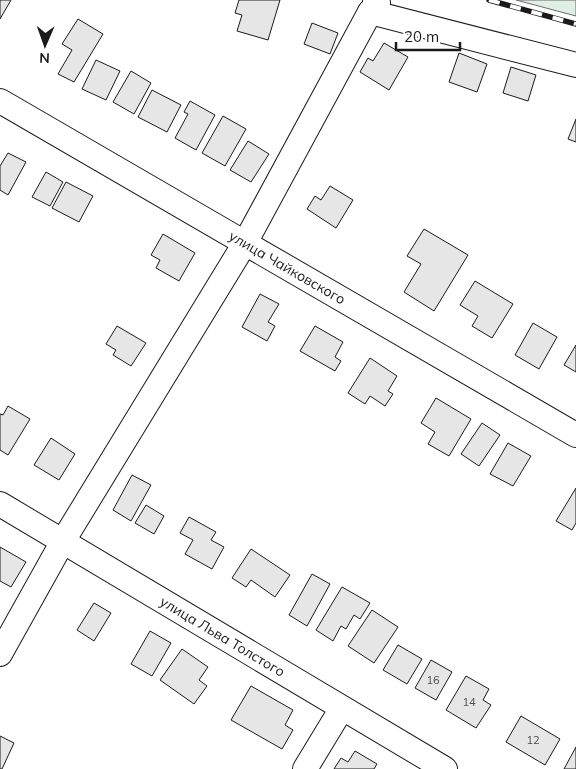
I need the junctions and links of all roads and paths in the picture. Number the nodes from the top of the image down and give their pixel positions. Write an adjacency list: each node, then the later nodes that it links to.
1 (369, 6): 2 (street); 4 (street)
2 (576, 65)
3 (0, 101): 4 (street, улица Чайковского)
4 (244, 243): 5 (street, улица Чайковского); 7 (street)
5 (576, 435)
6 (0, 504): 7 (street, улица Льва Толстого)
7 (63, 542): 8 (street); 9 (street, улица Льва Толстого)
8 (0, 654)
9 (342, 708): 10 (street); 11 (street, улица Льва Толстого)
10 (305, 769)
11 (445, 769)

